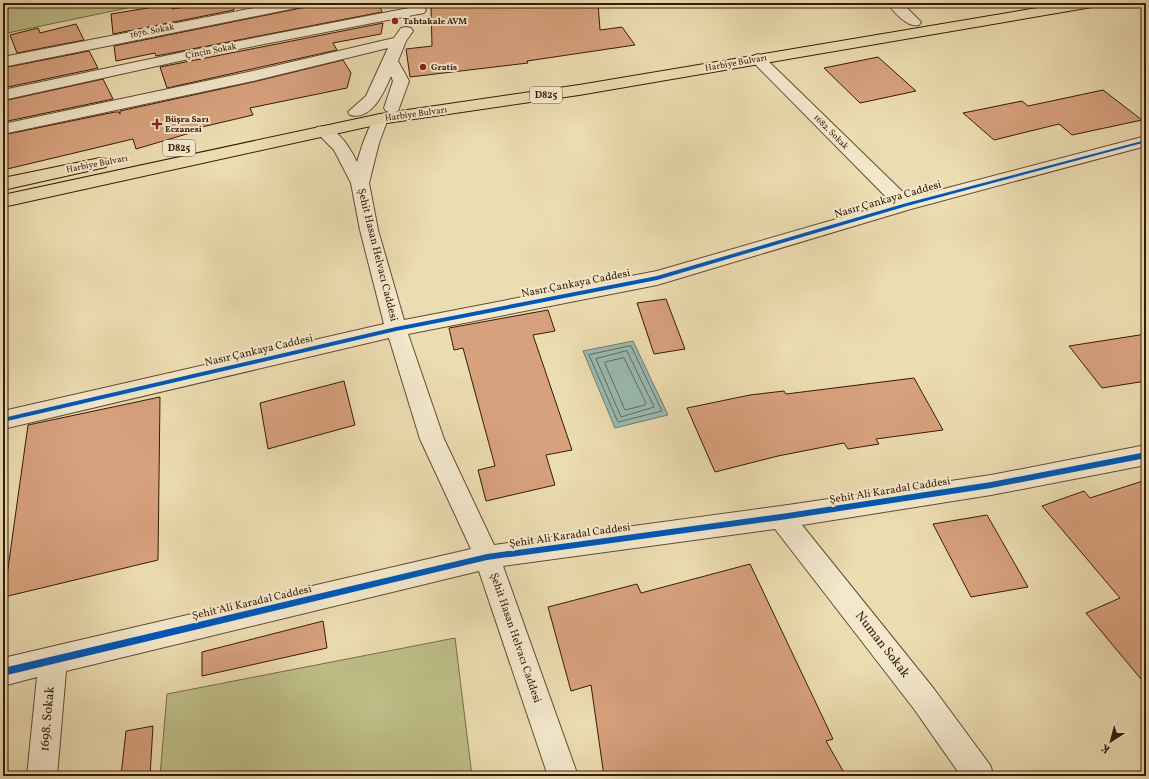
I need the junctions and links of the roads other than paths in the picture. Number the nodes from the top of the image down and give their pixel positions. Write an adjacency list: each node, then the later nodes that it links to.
1 (301, 3): 9 (street, 1676. Sokak)
2 (894, 3): 6 (street)
3 (1029, 3): 6 (main road, Harbiye Bulvarı / D825)
4 (1092, 3): 8 (main road, Harbiye Bulvarı / D825)
5 (421, 7): 7 (street); 11 (street, Çinçin Sokak)
6 (914, 22): 13 (main road, Harbiye Bulvarı / D825)
7 (399, 41): 10 (street); 14 (street)
8 (758, 59): 13 (main road, Harbiye Bulvarı / D825); 20 (street, 1682. Sokak)
9 (3, 62)
10 (391, 62): 12 (street); 13 (street, Şehit Hasan Helvacı Caddesi)
11 (3, 95)
12 (356, 112): 13 (main road, Harbiye Bulvarı); 15 (main road, Harbiye Bulvarı); 18 (main road, Harbiye Bulvarı / D825)
13 (386, 113): 15 (main road, Harbiye Bulvarı / D825); 17 (street, Şehit Hasan Helvacı Caddesi)
14 (3, 129)
15 (323, 132): 17 (street, Şehit Hasan Helvacı Caddesi); 19 (main road, Harbiye Bulvarı / D825)
16 (1146, 141): 20 (street, Nasır Çankaya Caddesi)
17 (360, 183): 21 (street, Şehit Hasan Helvacı Caddesi)
18 (3, 184)
19 (3, 201)
20 (904, 205): 21 (street, Nasır Çankaya Caddesi)
21 (396, 329): 22 (street, Nasır Çankaya Caddesi); 25 (street, Şehit Hasan Helvacı Caddesi)
22 (3, 420)
23 (1146, 455): 24 (street, Şehit Ali Karadal Caddesi)
24 (781, 517): 25 (street, Şehit Ali Karadal Caddesi); 30 (street, Numan Sokak)
25 (487, 557): 26 (street, Şehit Ali Karadal Caddesi); 29 (street, Şehit Hasan Helvacı Caddesi)
26 (53, 661): 27 (street, Şehit Ali Karadal Caddesi); 28 (street, 1698. Sokak)
27 (3, 672)
28 (42, 776)
29 (562, 776)
30 (979, 776)

